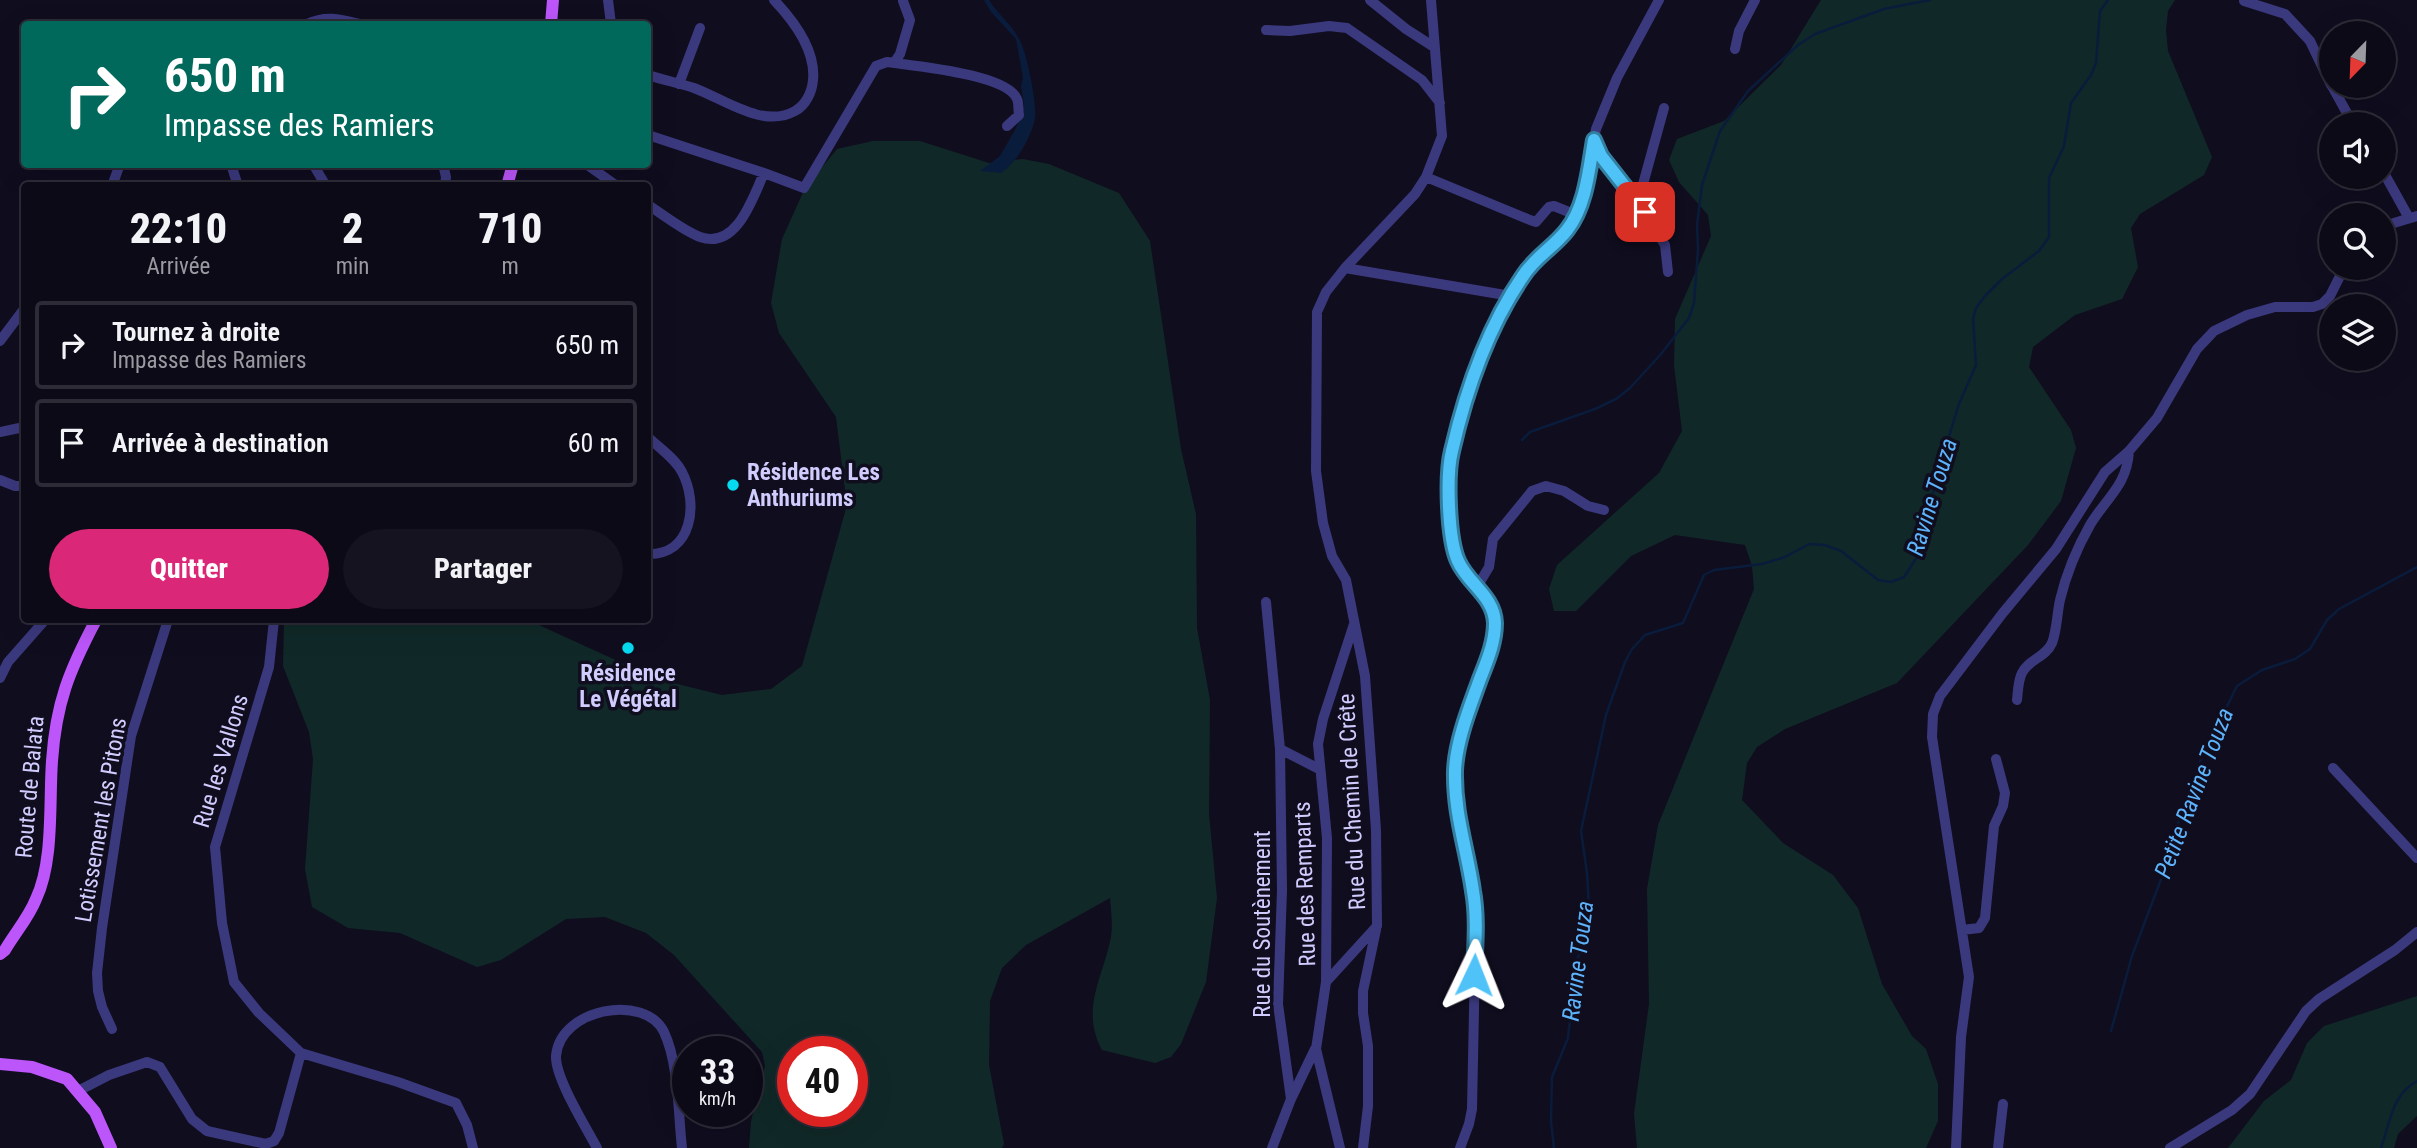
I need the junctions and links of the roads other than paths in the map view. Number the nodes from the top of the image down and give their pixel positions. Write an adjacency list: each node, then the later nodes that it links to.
1 (608, 0): 13 (street)
2 (774, 0): 21 (street)
3 (1370, 0): 16 (street)
4 (1431, 0): 16 (street, Rue du Chemin de Crête)
5 (1658, 0): 26 (street)
6 (1755, 0): 17 (street)
7 (550, 1): 12 (main road)
8 (903, 1): 19 (street)
9 (2244, 1): 18 (street)
10 (314, 21): 11 (street)
11 (349, 21)
12 (551, 21)
13 (611, 21)
14 (700, 28): 21 (street)
15 (1266, 30): 22 (street)
16 (1434, 47): 22 (street, Rue du Chemin de Crête)
17 (1735, 49)
18 (2319, 60)
19 (894, 63): 24 (street); 28 (street)
20 (651, 76): 21 (street)
21 (678, 84)
22 (1441, 105): 29 (street, Rue du Chemin de Crête)
23 (1664, 108): 32 (street)
24 (1007, 126)
25 (651, 136): 28 (street)
26 (1594, 140): 32 (street); 34 (street)
27 (592, 168): 30 (street)
28 (764, 173): 33 (street)
29 (1426, 177): 34 (street); 37 (street, Rue du Chemin de Crête)
30 (611, 182)
31 (2395, 189): 35 (street)
32 (1636, 199): 38 (street)
33 (651, 207)
34 (1576, 215): 40 (street)
35 (2413, 217): 36 (street)
36 (2396, 222)
37 (1345, 268): 40 (street); 53 (street, Rue du Chemin de Crête)
38 (1668, 272)
39 (2338, 280): 46 (street)
40 (1511, 296): 51 (street)
41 (21, 313): 42 (street)
42 (0, 341)
43 (21, 428): 44 (street)
44 (0, 432)
45 (651, 440): 50 (street)
46 (2129, 451): 59 (street); 66 (street)
47 (0, 480): 48 (street)
48 (21, 486)
49 (1604, 510): 51 (street)
50 (651, 554)
51 (1477, 587): 84 (street)
52 (1266, 602): 60 (street, Rue du Soutènement)
53 (1355, 620): 63 (street, Rue des Remparts); 65 (street, Rue du Chemin de Crête)
54 (41, 623): 58 (street)
55 (94, 623): 68 (main road, Route de Balata)
56 (166, 623): 70 (street, Lotissement les Pitons)
57 (274, 623): 72 (street, Rue les Vallons)
58 (0, 678)
59 (2017, 699)
60 (1280, 749): 63 (street); 75 (street, Rue du Soutènement)
61 (1996, 759): 66 (street)
62 (2333, 768): 64 (street)
63 (1319, 769): 69 (street, Rue des Remparts)
64 (2417, 858)
65 (1377, 925): 69 (street); 83 (street, Rue du Chemin de Crête)
66 (1962, 930): 85 (street)
67 (2417, 932): 87 (street)
68 (0, 954)
69 (1326, 982): 71 (street, Rue des Remparts)
70 (112, 1029)
71 (1316, 1049): 75 (street); 82 (street, Rue des Remparts)
72 (301, 1053): 74 (street); 78 (street, Rue les Vallons)
73 (0, 1064): 74 (main road)
74 (78, 1091): 77 (main road)
75 (1290, 1100): 81 (street)
76 (2003, 1104): 86 (street)
77 (111, 1148)
78 (473, 1148)
79 (597, 1148): 80 (street)
80 (682, 1148)
81 (1272, 1148)
82 (1340, 1148)
83 (1363, 1148)
84 (1460, 1148)
85 (1956, 1148)
86 (1998, 1148)
87 (2170, 1148)

